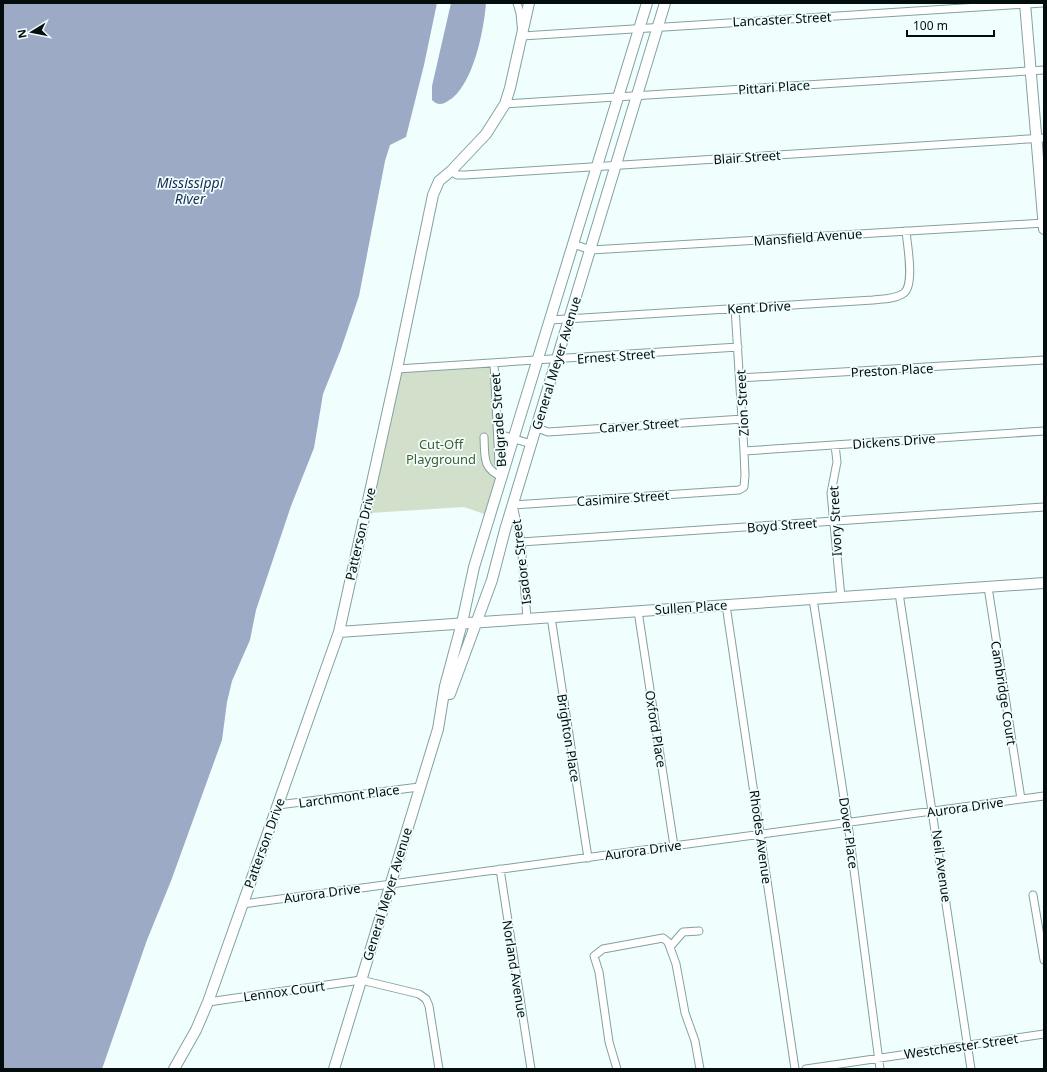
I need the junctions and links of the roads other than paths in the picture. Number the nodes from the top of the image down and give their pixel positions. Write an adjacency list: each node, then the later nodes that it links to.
1 (518, 3): 9 (street)
2 (529, 3): 9 (street, Patterson Drive)
3 (647, 3): 8 (street, General Meyer Avenue)
4 (665, 3): 7 (street, General Meyer Avenue)
5 (1042, 3): 6 (street, Lancaster Street)
6 (1025, 4): 7 (street, Lancaster Street); 11 (street)
7 (658, 26): 8 (street, Lancaster Street); 12 (street, General Meyer Avenue)
8 (639, 28): 9 (street, Lancaster Street); 13 (street, General Meyer Avenue)
9 (522, 36): 14 (street, Patterson Drive)
10 (1044, 70): 11 (street, Pittari Place)
11 (1031, 71): 12 (street, Pittari Place); 15 (street)
12 (638, 96): 13 (street, Pittari Place); 16 (street, General Meyer Avenue)
13 (618, 97): 14 (street, Pittari Place); 17 (street, General Meyer Avenue)
14 (505, 104): 18 (street, Patterson Drive)
15 (1040, 138): 16 (street, Blair Street); 19 (street)
16 (616, 165): 17 (street, Blair Street); 23 (street, General Meyer Avenue)
17 (597, 166): 18 (street, Blair Street); 22 (street, General Meyer Avenue)
18 (451, 171): 32 (street, Patterson Drive)
19 (1044, 223): 20 (street); 21 (street, Mansfield Avenue)
20 (1044, 229)
21 (906, 231): 23 (street, Mansfield Avenue); 24 (street, Kent Drive)
22 (574, 244): 23 (street, Mansfield Avenue); 26 (street, General Meyer Avenue)
23 (590, 250): 25 (street, General Meyer Avenue)
24 (735, 308): 25 (street, Kent Drive); 27 (street, Zion Street)
25 (570, 318): 26 (street, Kent Drive); 29 (street, General Meyer Avenue)
26 (550, 320): 28 (street, General Meyer Avenue)
27 (738, 347): 29 (street, Ernest Street); 33 (street, Zion Street)
28 (538, 360): 29 (street, Ernest Street); 31 (street, Ernest Street); 39 (street, General Meyer Avenue)
29 (556, 360): 35 (street, General Meyer Avenue)
30 (1044, 360): 33 (street, Preston Place)
31 (494, 363): 32 (street, Ernest Street); 37 (street, Belgrade Street)
32 (397, 369): 62 (street, Patterson Drive)
33 (740, 378): 34 (street, Zion Street)
34 (743, 419): 35 (street, Carver Street); 42 (street, Zion Street)
35 (537, 428): 40 (street, General Meyer Avenue)
36 (1044, 431): 41 (street, Dickens Drive)
37 (499, 434): 39 (street); 43 (street, Belgrade Street)
38 (484, 437): 43 (street)
39 (514, 438): 40 (street); 43 (street, General Meyer Avenue)
40 (531, 444): 45 (street, General Meyer Avenue)
41 (835, 445): 42 (street, Dickens Drive); 47 (street, Ivory Street)
42 (744, 451): 44 (street, Zion Street)
43 (503, 477): 48 (street, General Meyer Avenue)
44 (733, 490): 45 (street, Casimire Street)
45 (513, 505): 49 (street, General Meyer Avenue); 50 (street, Isadore Street)
46 (1044, 508): 47 (street, Boyd Street)
47 (834, 522): 50 (street, Boyd Street); 54 (street, Ivory Street)
48 (489, 523): 49 (street); 61 (street, General Meyer Avenue)
49 (504, 530): 60 (street, General Meyer Avenue)
50 (521, 542): 59 (street, Isadore Street)
51 (1044, 583): 52 (street, Sullen Place)
52 (988, 587): 53 (street, Sullen Place); 66 (street, Cambridge Court)
53 (899, 593): 54 (street, Sullen Place); 68 (street, Neil Avenue)
54 (841, 597): 55 (street, Sullen Place)
55 (813, 599): 56 (street, Sullen Place); 69 (street, Dover Place)
56 (726, 605): 57 (street, Sullen Place); 70 (street, Rhodes Avenue)
57 (638, 611): 58 (street, Sullen Place); 71 (street, Oxford Place)
58 (551, 617): 59 (street, Sullen Place); 72 (street, Brighton Place)
59 (527, 619): 60 (street, Sullen Place)
60 (477, 622): 61 (street, Sullen Place); 63 (street, General Meyer Avenue)
61 (462, 623): 62 (street, Sullen Place); 63 (street, General Meyer Avenue)
62 (339, 632): 67 (street, Patterson Drive)
63 (440, 720): 64 (street, General Meyer Avenue)
64 (419, 787): 67 (street, Larchmont Place); 74 (street, General Meyer Avenue)
65 (1044, 796): 66 (street, Aurora Drive)
66 (1021, 799): 68 (street, Aurora Drive)
67 (278, 805): 76 (street, Patterson Drive)
68 (934, 812): 69 (street, Aurora Drive); 83 (street, Neil Avenue)
69 (848, 824): 70 (street, Aurora Drive); 84 (street, Dover Place)
70 (760, 835): 71 (street, Aurora Drive); 91 (street, Rhodes Avenue)
71 (674, 846): 72 (street, Aurora Drive)
72 (588, 858): 73 (street, Aurora Drive)
73 (500, 869): 74 (street, Aurora Drive); 88 (street, Norland Avenue)
74 (390, 884): 76 (street, Aurora Drive); 80 (street, General Meyer Avenue)
75 (1033, 895): 79 (street)
76 (243, 904): 81 (street, Patterson Drive)
77 (699, 931): 78 (street)
78 (670, 948): 89 (street); 90 (street)
79 (1044, 960)
80 (361, 980): 81 (street, Lennox Court); 86 (street, General Meyer Avenue); 87 (street)
81 (208, 1002): 85 (street, Patterson Drive)
82 (1044, 1034): 83 (street, Westchester Street)
83 (968, 1045): 84 (street, Westchester Street); 94 (street, Neil Avenue)
84 (878, 1058): 92 (street, Westchester Street); 93 (street, Dover Place)
85 (174, 1069)
86 (334, 1069)
87 (439, 1069)
88 (531, 1069)
89 (617, 1069)
90 (700, 1069)
91 (795, 1069)
92 (806, 1069)
93 (880, 1069)
94 (971, 1069)

